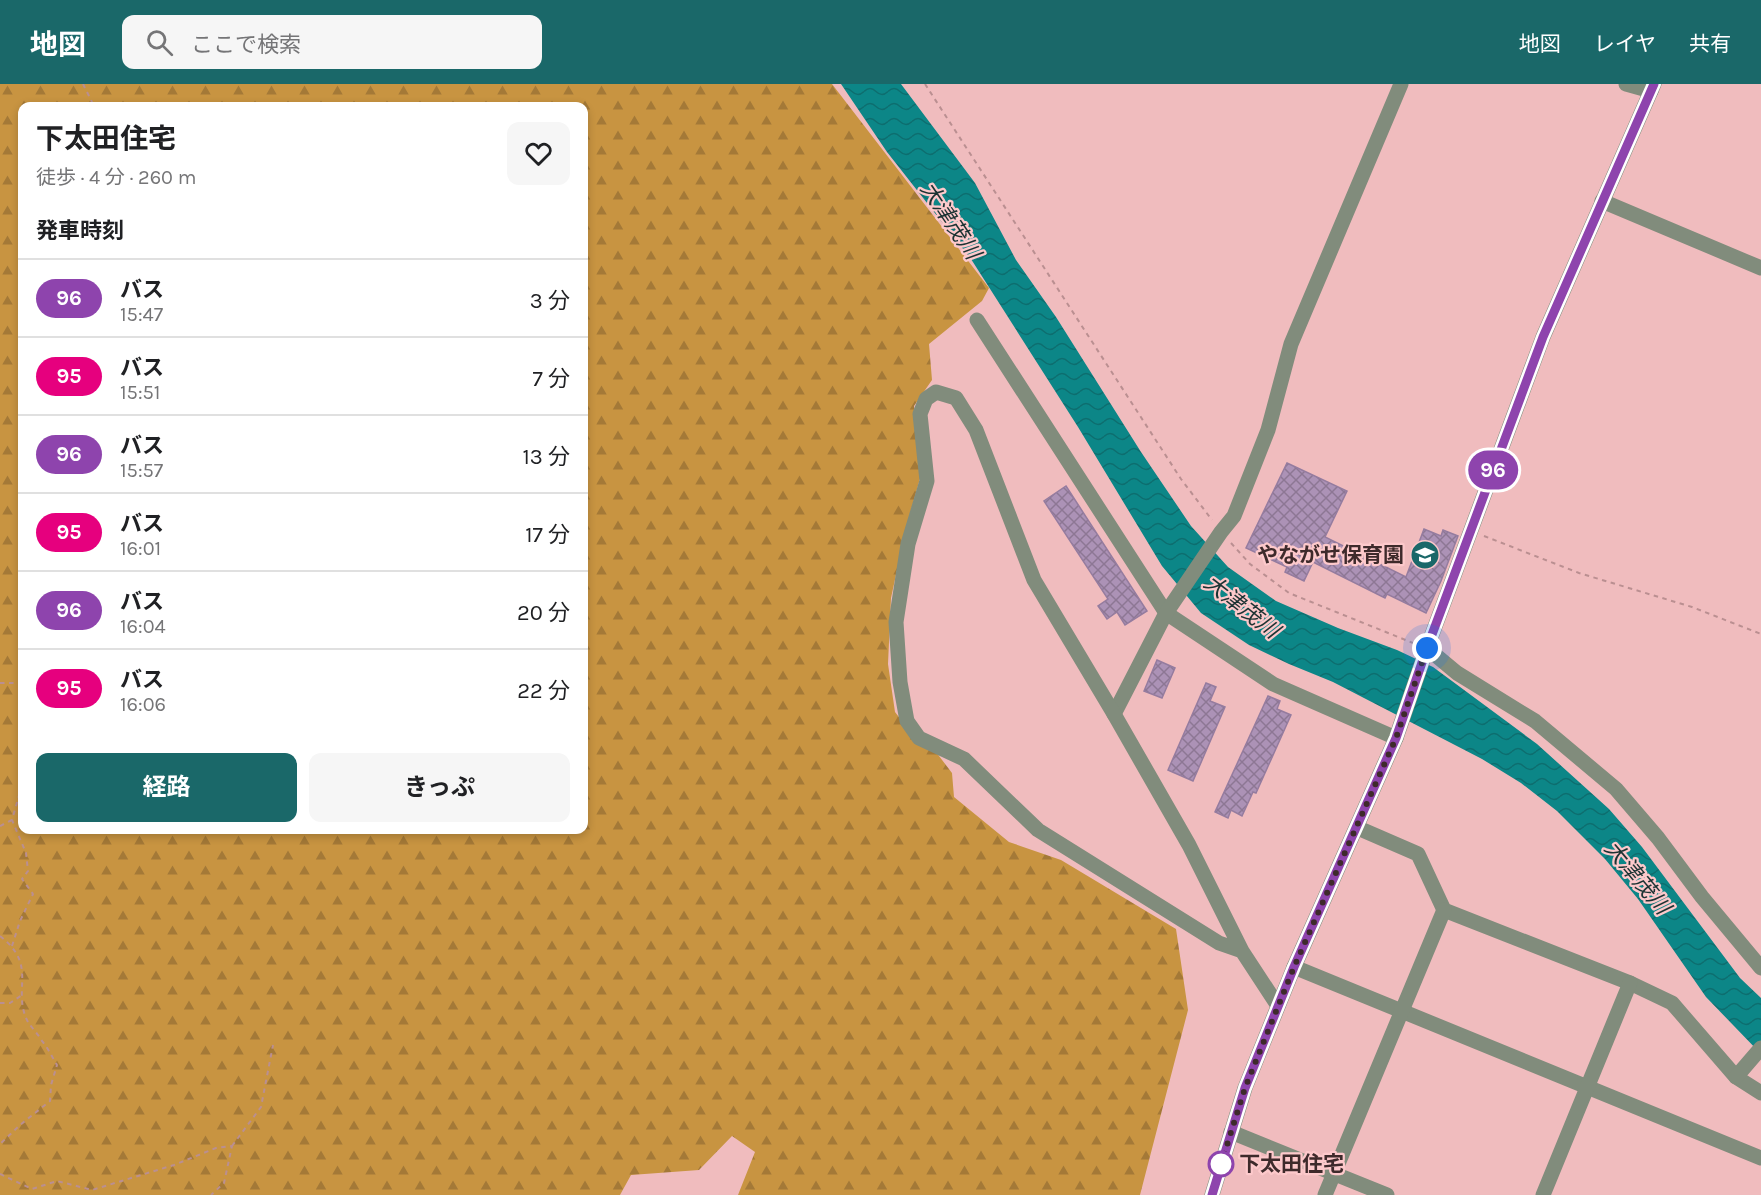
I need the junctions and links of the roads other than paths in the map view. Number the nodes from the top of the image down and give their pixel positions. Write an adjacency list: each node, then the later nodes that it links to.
1 (1401, 84): 7 (street)
2 (1626, 84): 3 (street)
3 (1653, 88): 4 (street)
4 (1602, 201): 5 (street); 8 (street)
5 (1761, 268)
6 (977, 320): 7 (street)
7 (1166, 613): 9 (street); 10 (street)
8 (1427, 648): 10 (street); 15 (street)
9 (1114, 714): 13 (street); 13 (street)
10 (1396, 738): 11 (street)
11 (1358, 828): 12 (street); 14 (street)
12 (1444, 910): 16 (street); 18 (street)
13 (1242, 951): 17 (street)
14 (1294, 967): 17 (street); 18 (street)
15 (1761, 968)
16 (1630, 983): 20 (street); 21 (street)
17 (1278, 1006): 23 (street)
18 (1402, 1011): 21 (street); 25 (street)
19 (1761, 1048): 20 (street)
20 (1736, 1077): 22 (street)
21 (1588, 1086): 24 (street); 29 (street)
22 (1761, 1093)
23 (1231, 1132): 25 (street); 26 (street)
24 (1761, 1158)
25 (1334, 1173): 27 (street); 28 (street)
26 (1212, 1195)
27 (1325, 1195)
28 (1387, 1195)
29 (1543, 1195)

